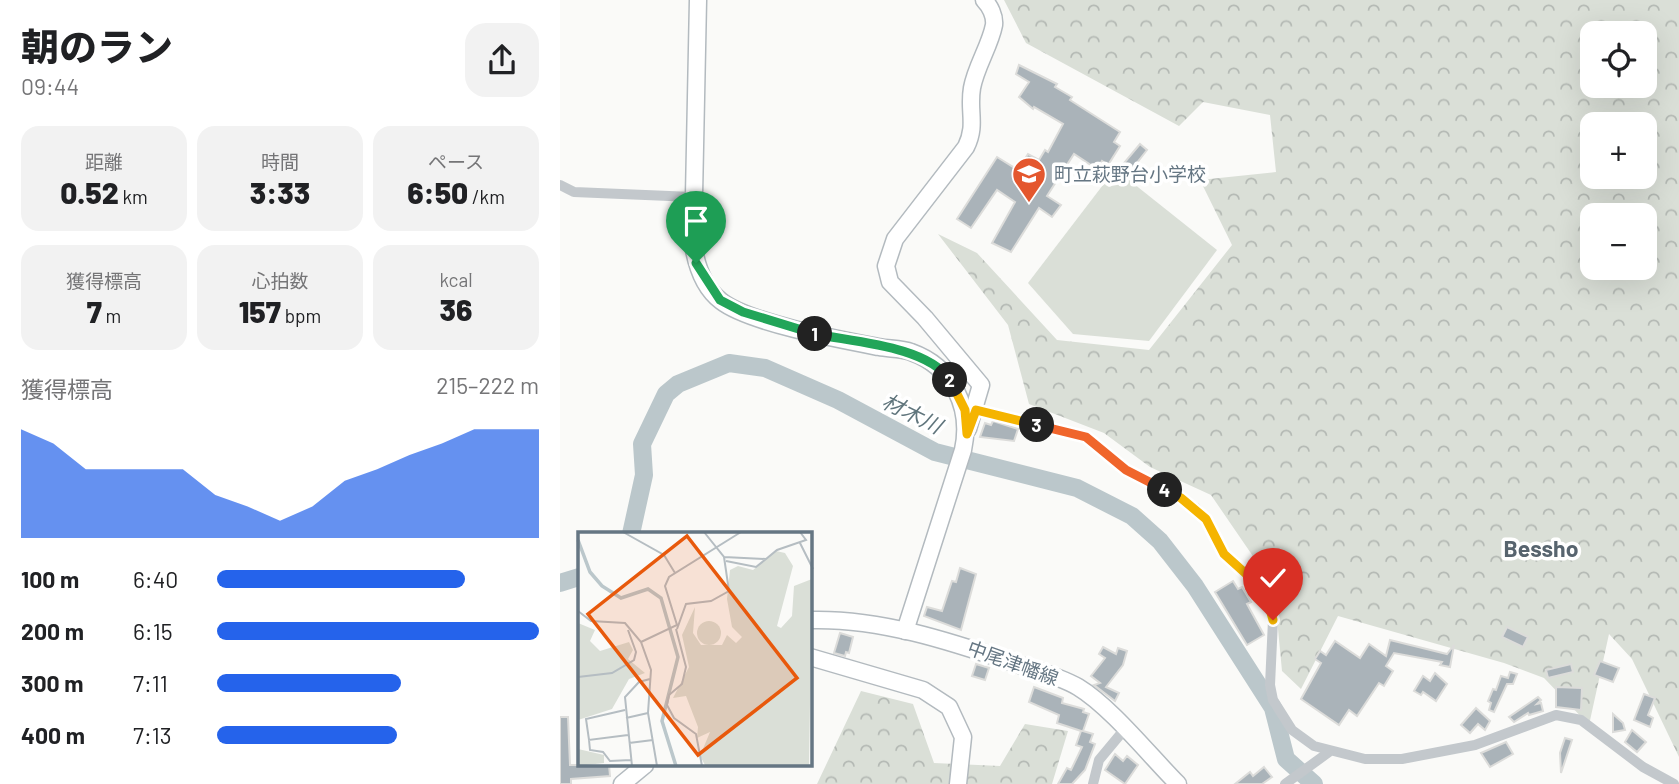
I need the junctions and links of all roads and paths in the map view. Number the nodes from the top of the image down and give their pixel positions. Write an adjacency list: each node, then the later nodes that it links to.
1 (698, 0): 4 (street)
2 (984, 0): 5 (street)
3 (560, 185): 4 (street)
4 (694, 197): 6 (street)
5 (976, 410): 6 (street); 11 (street)
6 (965, 442): 8 (street)
7 (812, 620): 8 (street, 中尾津幡線)
8 (905, 631): 10 (street, 中尾津幡線)
9 (812, 658): 15 (street)
10 (1124, 730): 16 (street); 17 (street, 中尾津幡線)
11 (1329, 752): 13 (street); 18 (street)
12 (644, 766): 14 (street)
13 (1288, 782)
14 (622, 784)
15 (958, 784)
16 (1093, 784)
17 (1178, 784)
18 (1674, 784)

